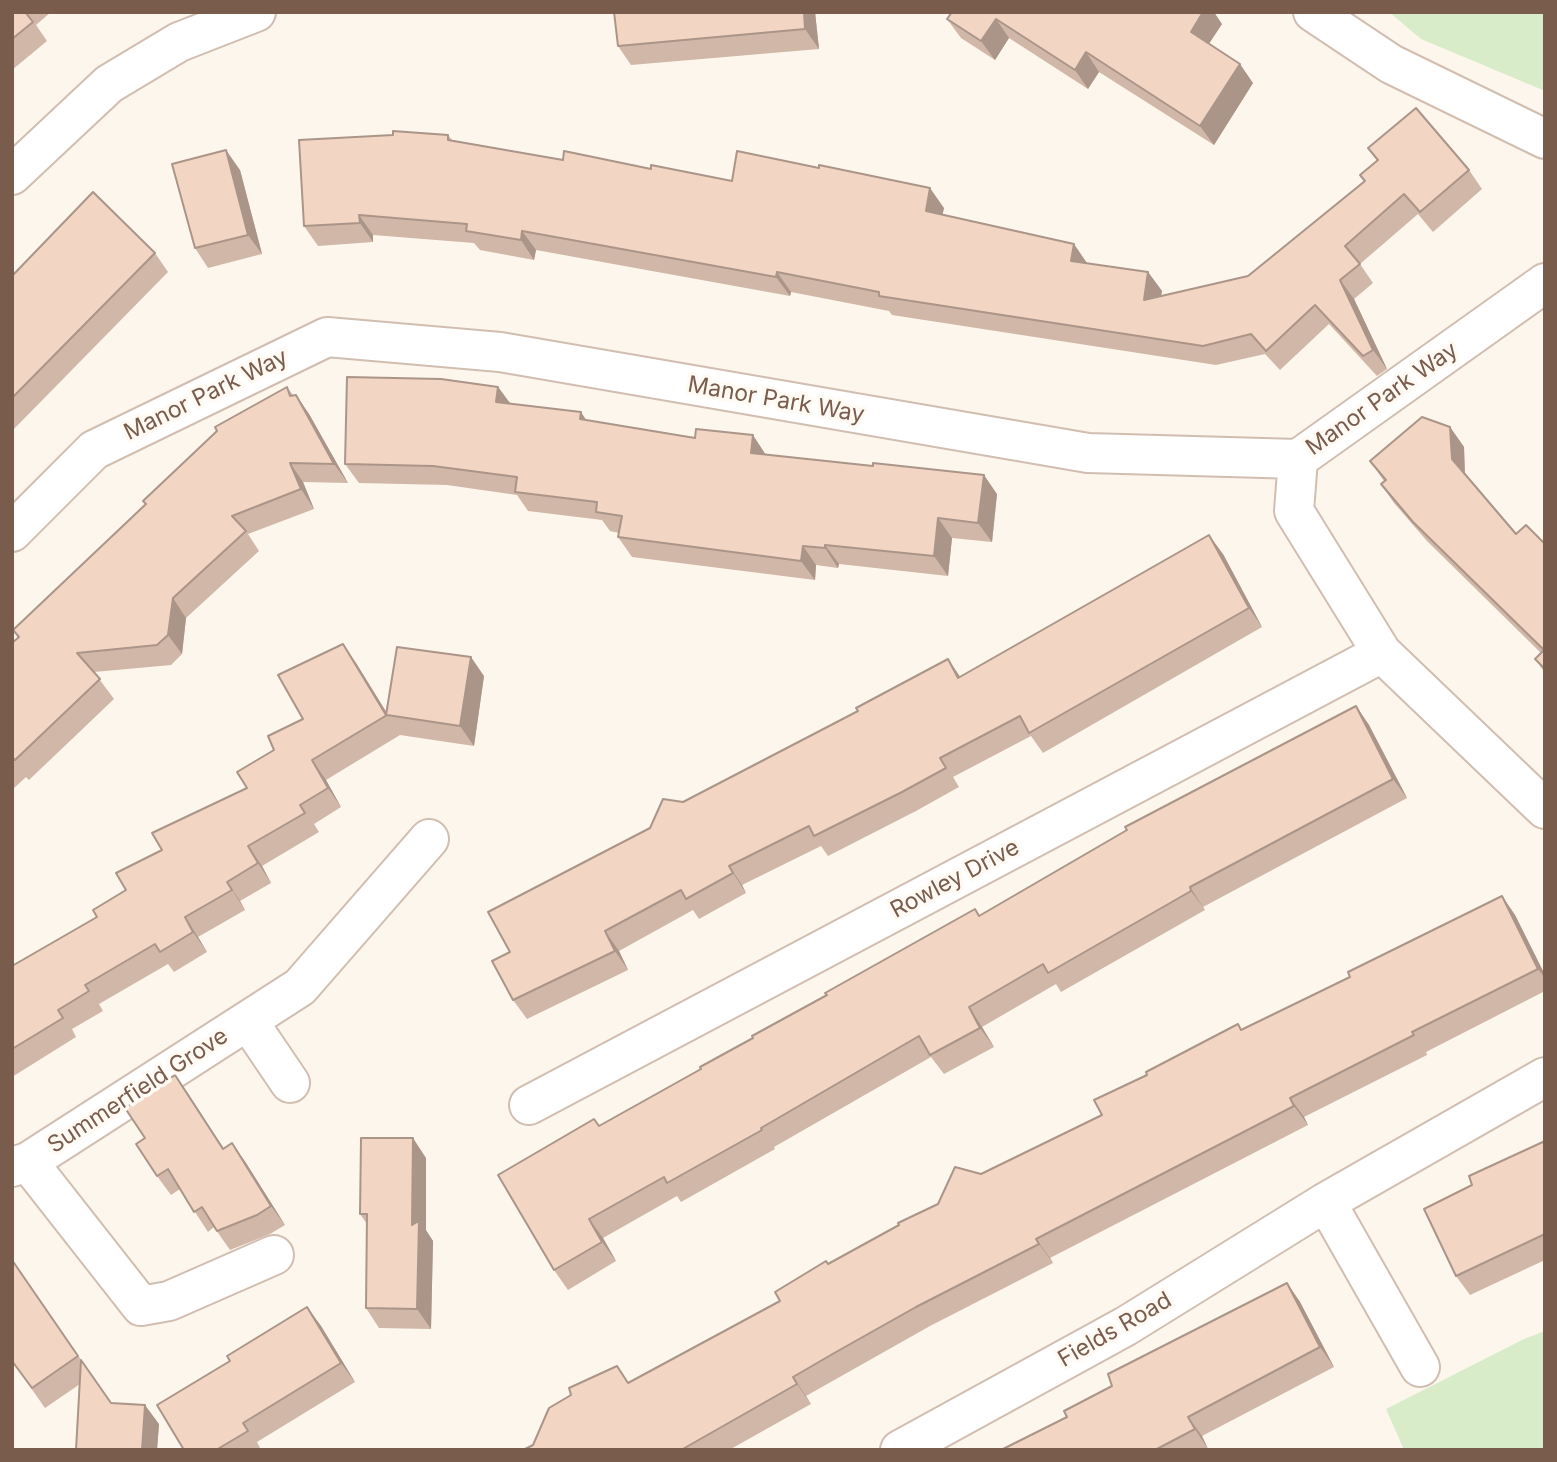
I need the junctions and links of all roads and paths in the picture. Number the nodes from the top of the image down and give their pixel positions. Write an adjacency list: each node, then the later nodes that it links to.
1 (256, 12): 4 (street)
2 (1313, 12): 3 (street)
3 (1545, 139)
4 (12, 175)
5 (1545, 283): 6 (street, Manor Park Way)
6 (1298, 459): 7 (street, Manor Park Way); 8 (street)
7 (12, 532)
8 (1382, 653): 9 (street); 14 (street, Rowley Drive)
9 (1545, 808)
10 (429, 839): 11 (street, Summerfield Grove)
11 (248, 1021): 13 (street, Summerfield Grove); 15 (street, Summerfield Grove)
12 (1545, 1077): 16 (street, Fields Road)
13 (290, 1083)
14 (529, 1105)
15 (20, 1165): 17 (street, Summerfield Grove)
16 (1326, 1202): 18 (street); 19 (street, Fields Road)
17 (274, 1255)
18 (1420, 1367)
19 (900, 1450)

